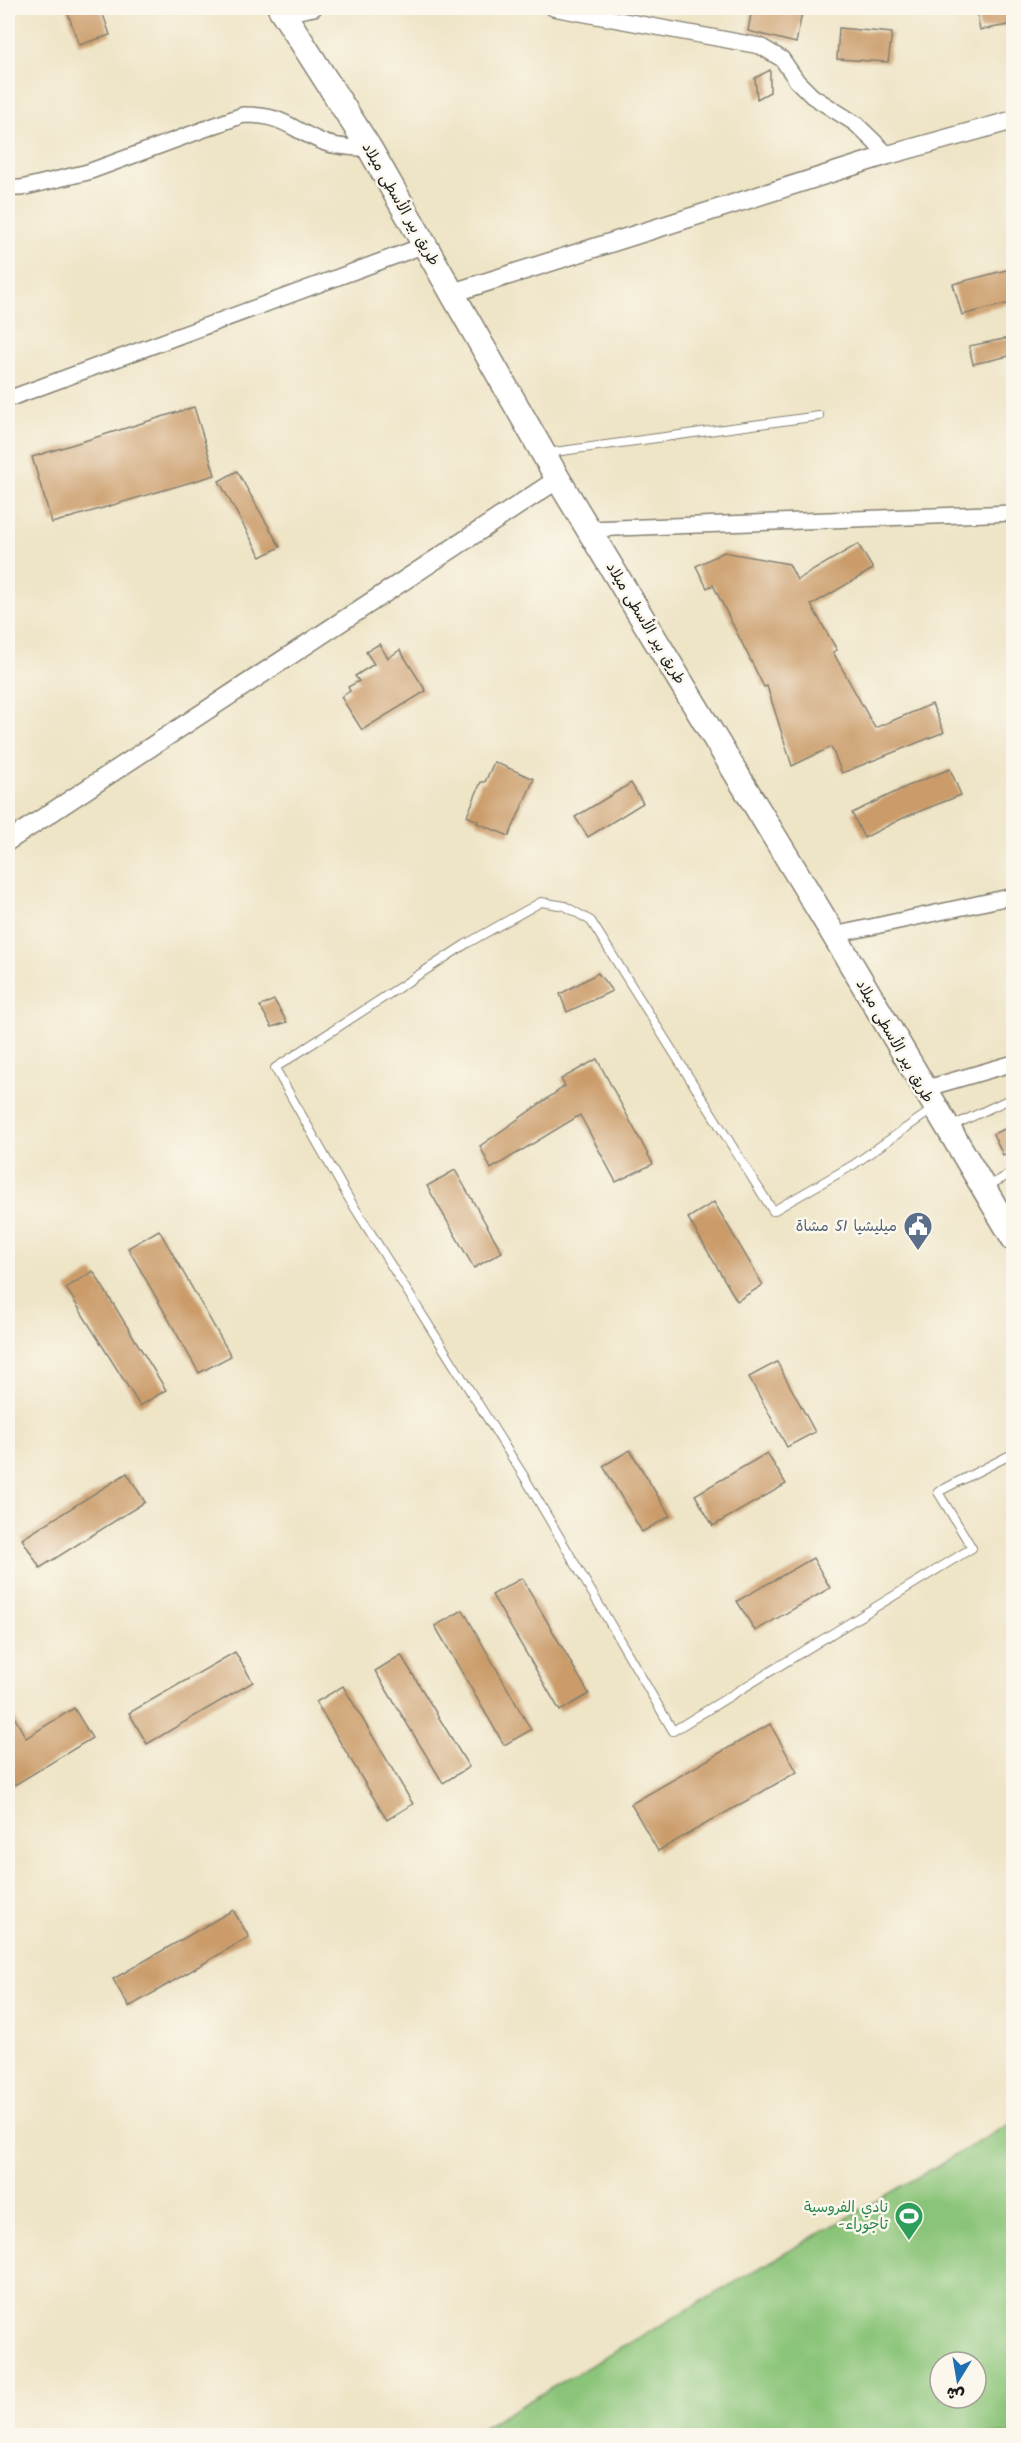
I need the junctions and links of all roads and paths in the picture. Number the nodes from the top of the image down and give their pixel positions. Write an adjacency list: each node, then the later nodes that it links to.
1 (314, 8): 3 (street)
2 (553, 8): 6 (street)
3 (282, 11): 5 (main road, طريق بير الأسطى ميلاد)
4 (1014, 120): 6 (street)
5 (370, 149): 7 (street); 8 (main road, طريق بير الأسطى ميلاد)
6 (888, 155): 9 (street)
7 (8, 188)
8 (425, 244): 9 (main road, طريق بير الأسطى ميلاد); 10 (street)
9 (452, 293): 12 (main road, طريق بير الأسطى ميلاد)
10 (8, 399)
11 (819, 416): 12 (lane)
12 (544, 453): 13 (main road, طريق بير الأسطى ميلاد)
13 (558, 479): 15 (main road, طريق بير الأسطى ميلاد); 16 (street)
14 (1014, 513): 15 (street)
15 (590, 529): 18 (main road, طريق بير الأسطى ميلاد)
16 (8, 841)
17 (1014, 896): 18 (street)
18 (834, 935): 21 (main road, طريق بير الأسطى ميلاد)
19 (1014, 1063): 21 (street)
20 (1014, 1097): 22 (lane)
21 (929, 1098): 22 (main road, طريق بير الأسطى ميلاد); 26 (lane)
22 (947, 1129): 24 (main road, طريق بير الأسطى ميلاد)
23 (1014, 1172): 24 (lane)
24 (984, 1189): 25 (main road, طريق بير الأسطى ميلاد)
25 (1014, 1239)
26 (1014, 1453)

